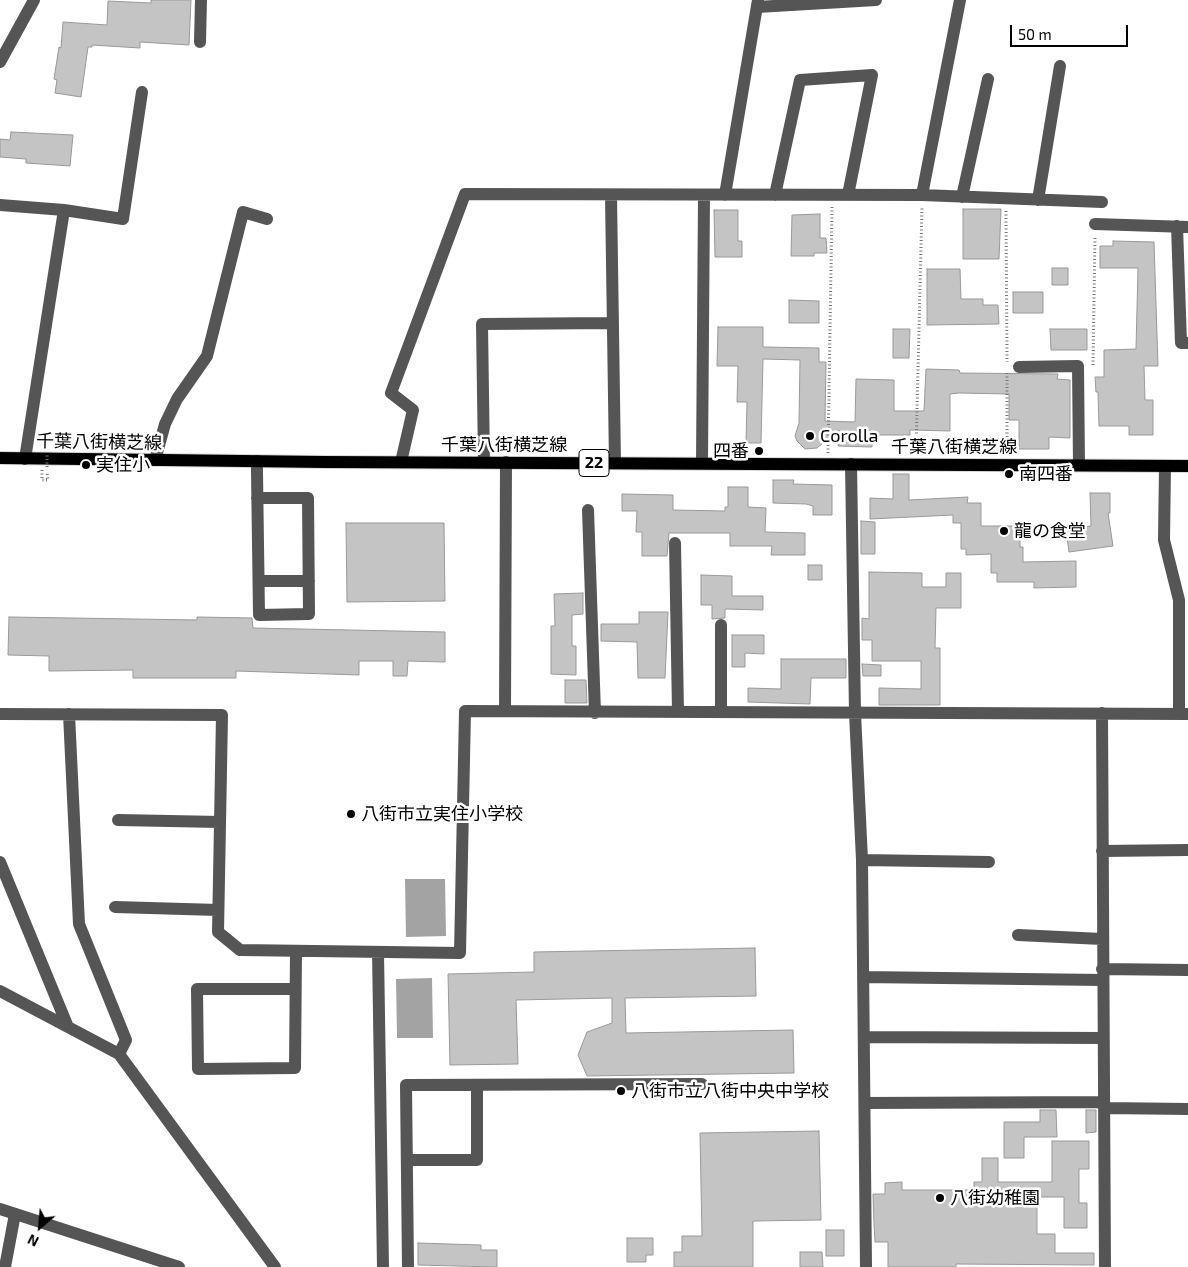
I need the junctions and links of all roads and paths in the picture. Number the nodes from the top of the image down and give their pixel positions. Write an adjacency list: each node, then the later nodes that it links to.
1 (34, 0): 7 (street)
2 (201, 0): 6 (street)
3 (876, 0): 5 (street)
4 (960, 0): 15 (street)
5 (757, 4): 11 (street)
6 (200, 42)
7 (0, 62)
8 (1060, 66): 20 (street)
9 (988, 80): 18 (street)
10 (142, 92): 23 (street)
11 (725, 195): 12 (street); 17 (street)
12 (774, 195): 13 (street); 14 (street)
13 (832, 195): 14 (street); 41 (path)
14 (848, 195): 15 (street)
15 (922, 195): 18 (street); 43 (path)
16 (612, 196): 17 (street); 27 (street); 36 (street)
17 (704, 196): 40 (street)
18 (962, 197): 19 (street)
19 (1006, 198): 20 (street); 44 (path)
20 (1038, 200): 21 (street)
21 (1102, 202)
22 (0, 205): 23 (street)
23 (64, 210): 33 (street)
24 (267, 219): 34 (street)
25 (1095, 224): 26 (street); 30 (path)
26 (1183, 227): 28 (street)
27 (613, 323): 37 (street); 39 (street)
28 (1188, 343)
29 (1018, 367): 45 (street)
30 (1093, 369)
31 (47, 452): 48 (path, bridge)
32 (0, 458): 33 (main road, 千葉八街横芝線 / 22)
33 (25, 458): 34 (main road, 千葉八街横芝線 / 22)
34 (155, 460): 35 (main road, 千葉八街横芝線 / 22)
35 (257, 461): 36 (main road, 千葉八街横芝線 / 22); 49 (street)
36 (401, 462): 37 (main road, 千葉八街横芝線 / 22)
37 (484, 462): 38 (main road, 千葉八街横芝線 / 22)
38 (506, 462): 39 (main road, 千葉八街横芝線 / 22); 56 (street)
39 (615, 463): 40 (main road, 千葉八街横芝線 / 22)
40 (702, 463): 41 (main road, 千葉八街横芝線 / 22)
41 (828, 463): 42 (main road, 千葉八街横芝線 / 22)
42 (851, 464): 43 (main road, 千葉八街横芝線 / 22); 59 (street)
43 (916, 464): 44 (main road, 千葉八街横芝線 / 22)
44 (1007, 465): 45 (main road, 千葉八街横芝線 / 22)
45 (1079, 466): 46 (main road, 千葉八街横芝線 / 22)
46 (1166, 466): 47 (main road, 千葉八街横芝線 / 22); 63 (street)
47 (1188, 466)
48 (42, 467)
49 (258, 498): 52 (street); 53 (street)
50 (588, 510): 57 (street)
51 (675, 543): 55 (street)
52 (258, 581): 53 (street); 53 (street)
53 (309, 581)
54 (721, 626): 58 (street)
55 (678, 711): 57 (street); 58 (street)
56 (505, 712): 57 (street); 76 (street)
57 (595, 712)
58 (721, 712): 59 (street)
59 (855, 713): 60 (street); 68 (street)
60 (1102, 713): 63 (street); 67 (street)
61 (0, 714): 62 (street)
62 (69, 714): 65 (street); 85 (street)
63 (1184, 714)
64 (118, 820): 65 (street)
65 (220, 822): 72 (street)
66 (1188, 850): 67 (street)
67 (1102, 851): 74 (street)
68 (862, 860): 70 (street); 79 (street)
69 (0, 862): 82 (street)
70 (989, 862)
71 (116, 907): 72 (street)
72 (218, 910): 75 (street)
73 (1018, 935): 74 (street)
74 (1102, 939): 78 (street)
75 (296, 951): 76 (street); 80 (street)
76 (378, 952): 97 (street)
77 (1188, 970): 78 (street)
78 (1102, 975): 79 (street); 84 (street)
79 (863, 977): 83 (street)
80 (296, 989): 80 (street)
81 (0, 991): 82 (street)
82 (68, 1028): 85 (street)
83 (864, 1037): 84 (street); 88 (street)
84 (1103, 1038): 89 (street)
85 (119, 1054): 96 (street)
86 (702, 1084): 87 (street)
87 (476, 1085): 91 (street); 91 (street)
88 (865, 1103): 89 (street); 99 (street)
89 (1104, 1105): 90 (street); 100 (street)
90 (1188, 1108)
91 (407, 1160): 98 (street)
92 (0, 1209): 93 (street)
93 (15, 1214): 94 (street); 95 (street)
94 (5, 1267)
95 (179, 1267)
96 (276, 1267)
97 (383, 1267)
98 (408, 1267)
99 (866, 1267)
100 (1105, 1267)

